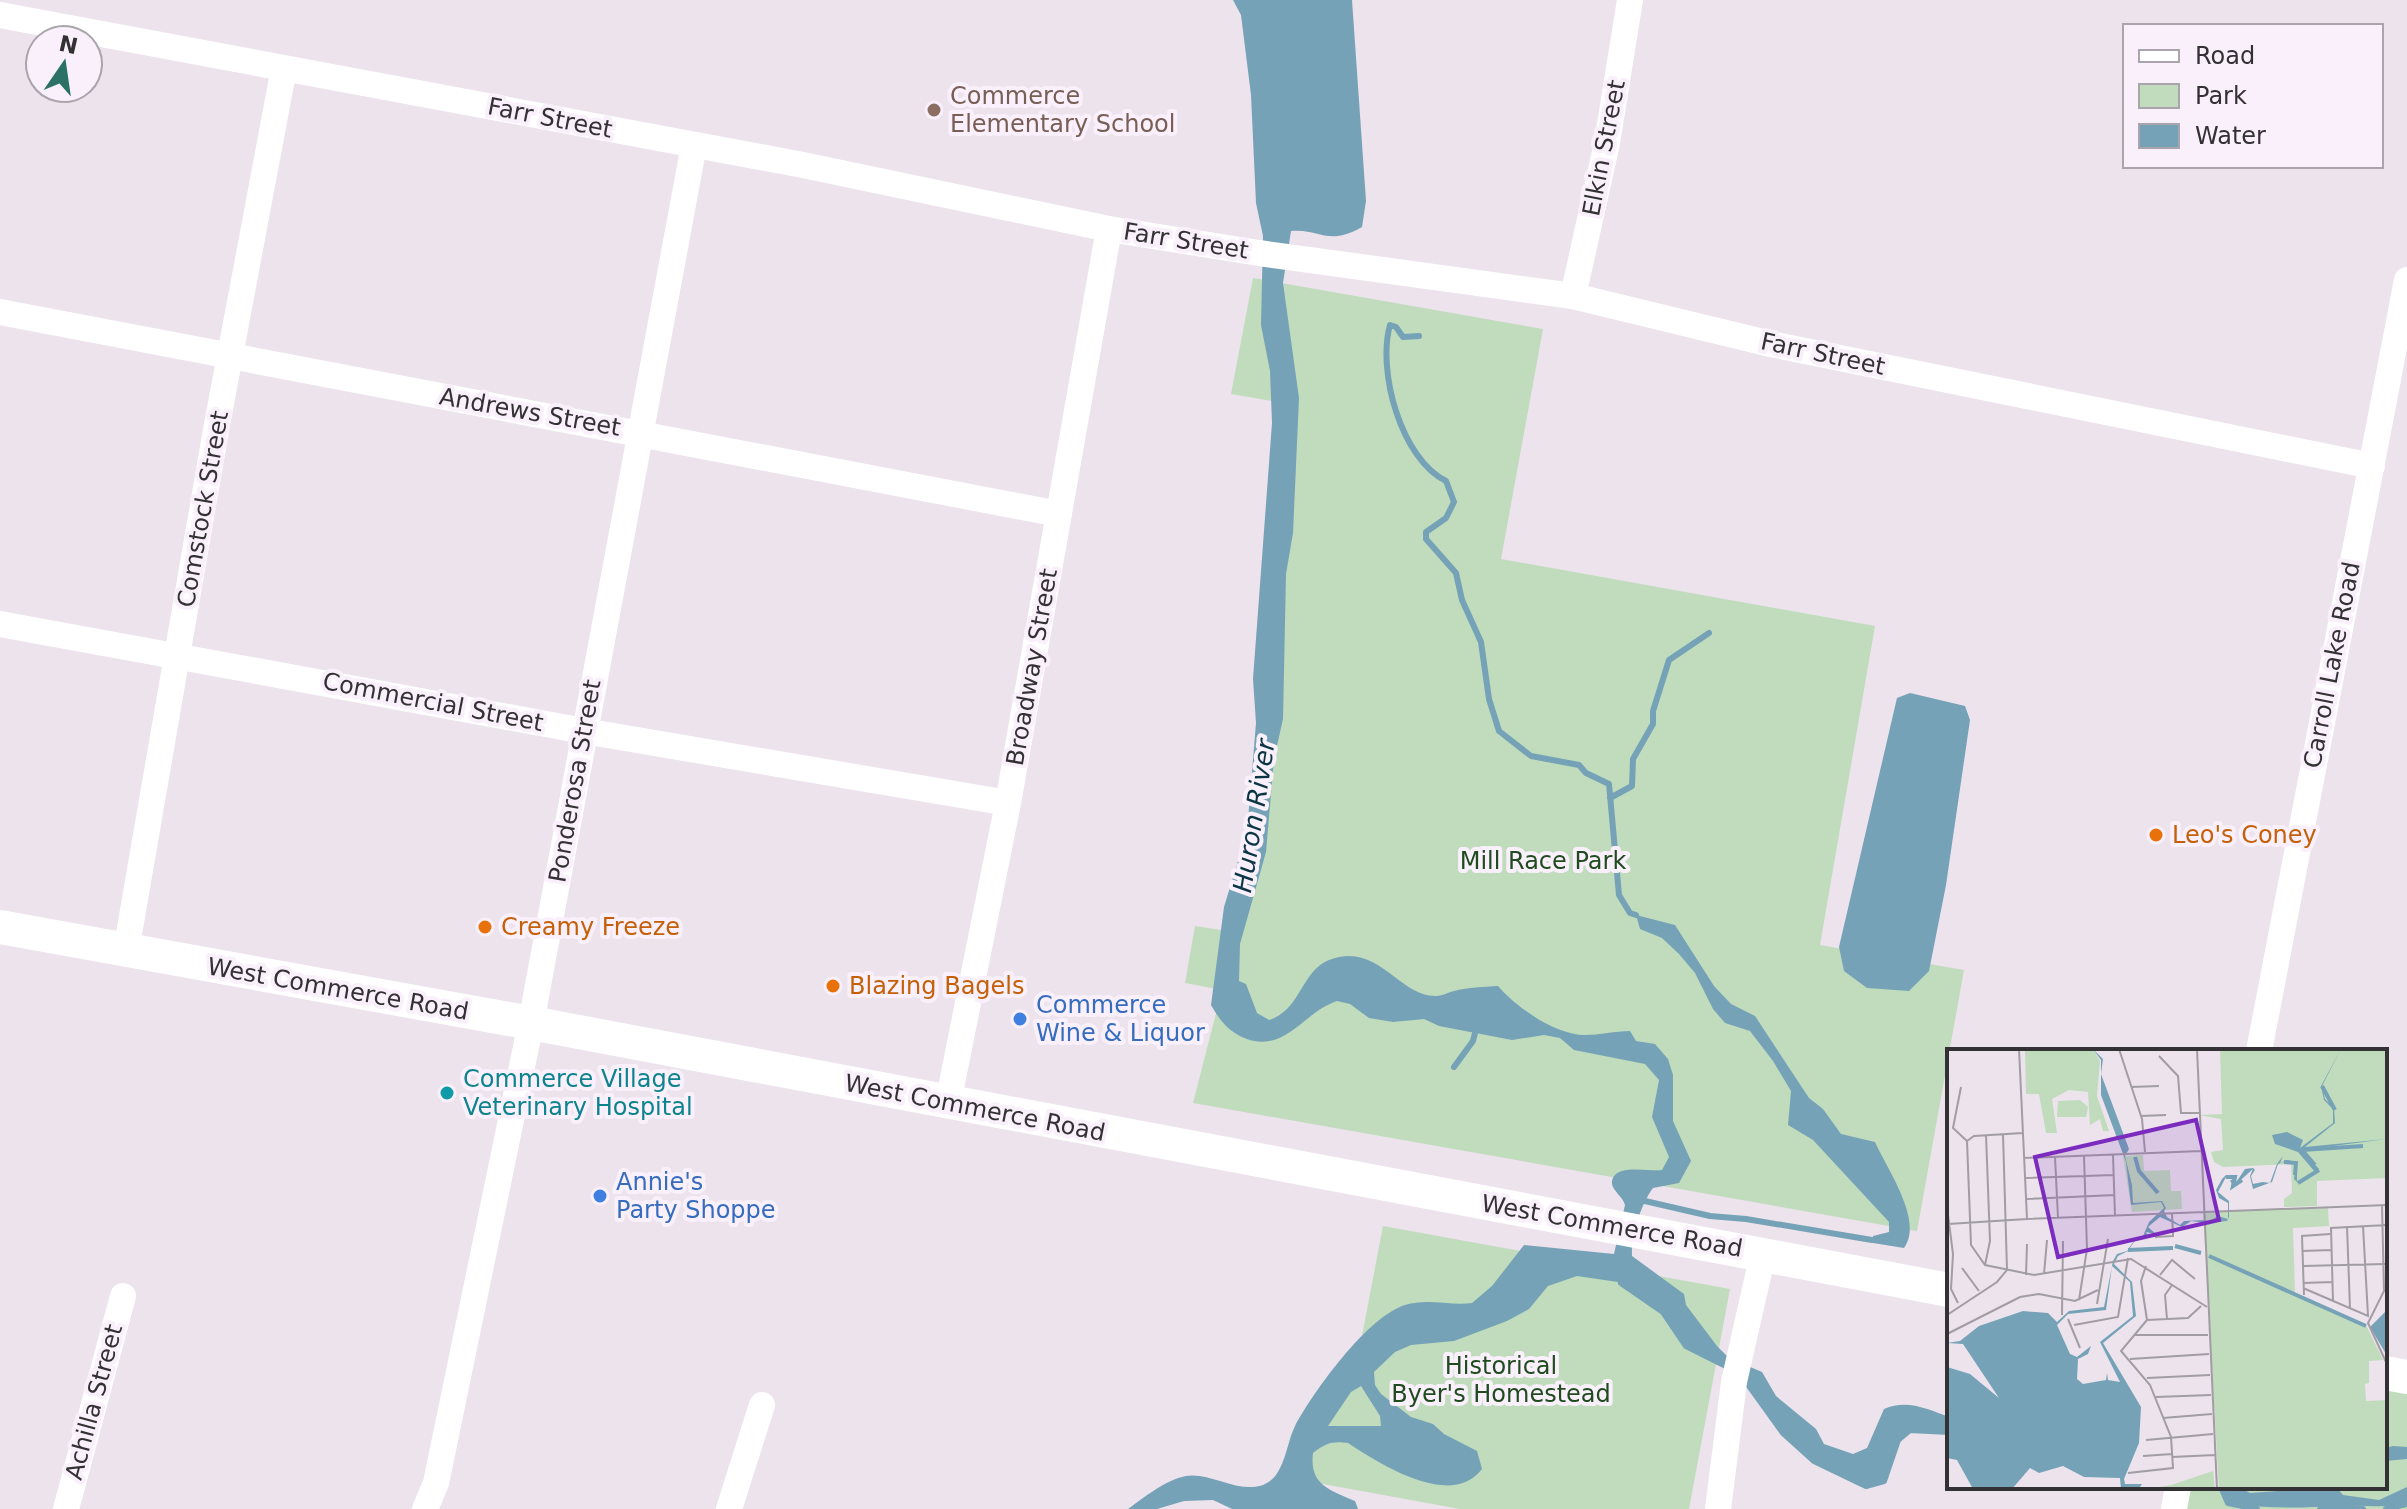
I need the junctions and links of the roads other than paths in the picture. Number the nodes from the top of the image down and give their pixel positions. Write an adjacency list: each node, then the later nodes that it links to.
1 (1630, 0): 7 (street, Elkin Street)
2 (0, 15): 3 (street, Farr Street)
3 (284, 68): 4 (street, Farr Street); 9 (street, Comstock Street)
4 (694, 145): 5 (street, Farr Street); 10 (street, Ponderosa Street)
5 (1109, 229): 7 (street, Farr Street); 12 (street, Broadway Street)
6 (2407, 280): 11 (street, Carroll Lake Road)
7 (1573, 296): 11 (street, Farr Street)
8 (0, 312): 9 (street, Andrews Street)
9 (230, 358): 10 (street, Andrews Street); 14 (street, Comstock Street)
10 (640, 432): 12 (street, Andrews Street); 15 (street, Ponderosa Street)
11 (2372, 466): 20 (street, Carroll Lake Road)
12 (1059, 514): 16 (street, Broadway Street)
13 (0, 624): 14 (street, Commercial Street)
14 (177, 654): 15 (street, Commercial Street); 18 (street, Comstock Street)
15 (584, 731): 16 (street, Commercial Street); 19 (street, Ponderosa Street)
16 (1008, 803): 21 (street, Broadway Street)
17 (0, 927): 18 (main road, West Commerce Road)
18 (126, 951): 19 (main road, West Commerce Road)
19 (531, 1023): 21 (main road, West Commerce Road); 30 (street, Ponderosa Street)
20 (2259, 1049)
21 (948, 1103): 22 (main road, West Commerce Road)
22 (1763, 1254): 23 (main road, West Commerce Road); 32 (street)
23 (1947, 1290)
24 (123, 1296): 29 (street, Achilla Street)
25 (2387, 1373): 26 (main road)
26 (2407, 1377)
27 (762, 1405): 31 (street)
28 (2178, 1489): 33 (street)
29 (66, 1509)
30 (425, 1509)
31 (729, 1509)
32 (1718, 1509)
33 (2174, 1509)

